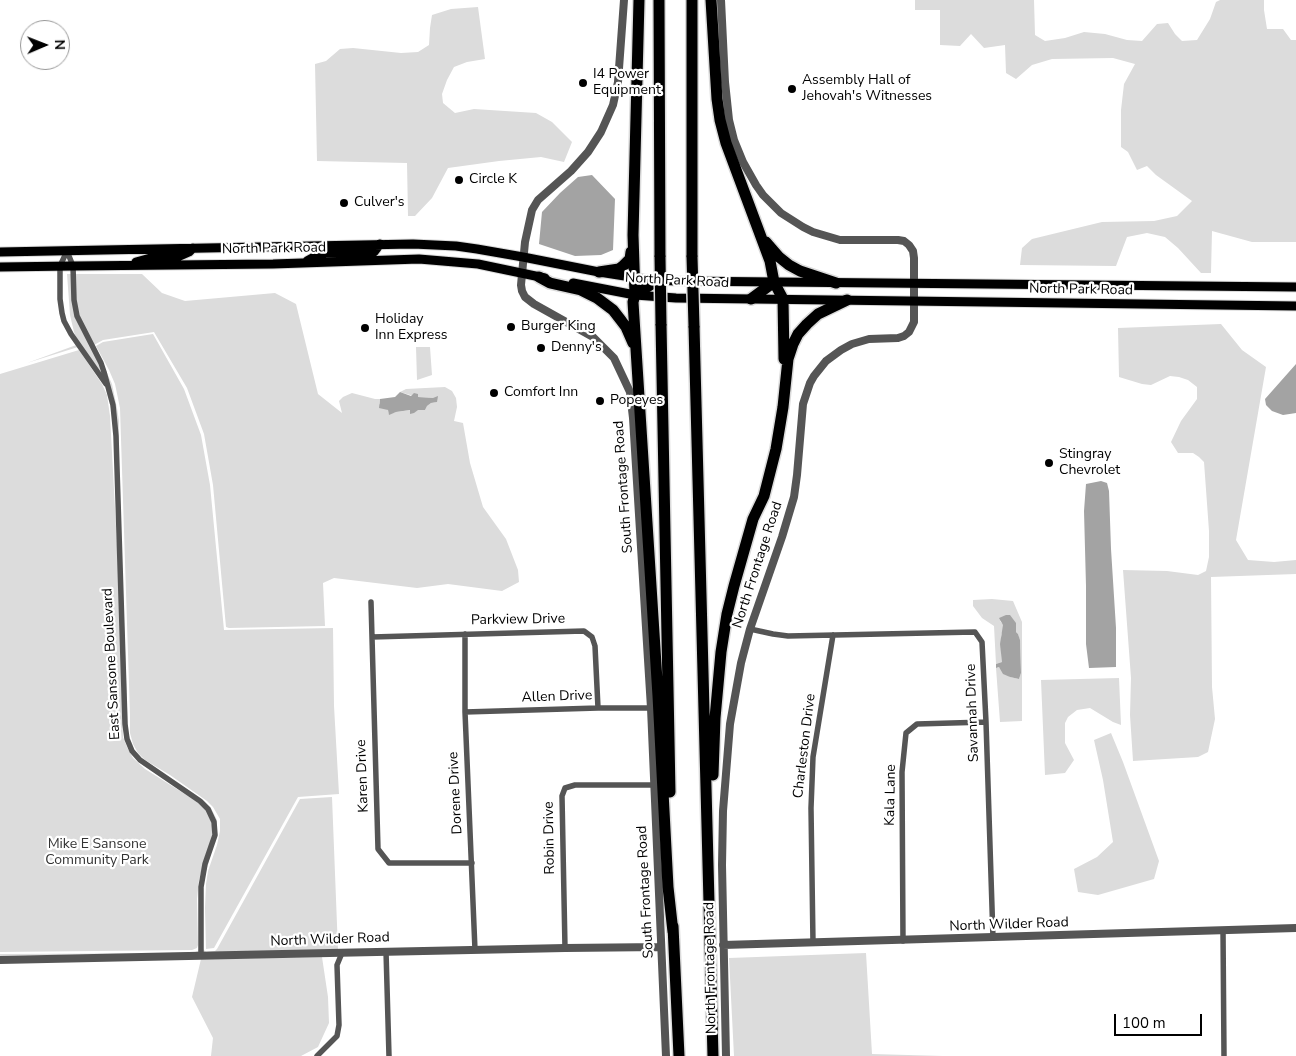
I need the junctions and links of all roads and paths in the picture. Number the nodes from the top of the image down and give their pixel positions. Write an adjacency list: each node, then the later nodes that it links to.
1 (624, 0): 13 (street, South Frontage Road)
2 (639, 0): 7 (highway)
3 (660, 0): 55 (highway, bridge)
4 (692, 0): 51 (highway, bridge)
5 (711, 0): 8 (highway)
6 (720, 0): 26 (street, North Frontage Road)
7 (633, 235): 19 (highway); 22 (highway)
8 (760, 235): 24 (highway); 25 (highway)
9 (380, 244): 10 (main road, North Park Road); 13 (main road, North Park Road); 14 (main road)
10 (193, 248): 11 (main road, North Park Road); 15 (main road)
11 (67, 251): 12 (main road, North Park Road); 16 (street, East Sansone Boulevard); 17 (street, East Sansone Boulevard)
12 (0, 252)
13 (523, 257): 19 (main road, North Park Road); 20 (street, South Frontage Road)
14 (304, 262): 15 (main road, North Park Road); 20 (main road, North Park Road)
15 (126, 265): 17 (main road, North Park Road)
16 (60, 266): 17 (main road, North Park Road); 18 (main road, North Park Road); 34 (street, East Sansone Boulevard)
17 (73, 266): 31 (street, East Sansone Boulevard)
18 (0, 268)
19 (599, 272): 22 (main road, North Park Road)
20 (522, 273): 21 (main road, North Park Road); 47 (street, South Frontage Road)
21 (539, 277): 28 (main road, North Park Road); 38 (highway)
22 (634, 278): 23 (main road, North Park Road); 28 (highway)
23 (658, 280): 24 (main road, North Park Road); 28 (highway)
24 (774, 282): 25 (main road, North Park Road); 29 (highway); 30 (highway)
25 (836, 283): 26 (main road, North Park Road)
26 (914, 283): 27 (main road, North Park Road); 33 (street, North Frontage Road)
27 (1296, 287)
28 (635, 295): 29 (main road, North Park Road); 38 (highway)
29 (751, 299): 30 (main road, North Park Road)
30 (784, 299): 32 (main road, North Park Road); 40 (highway)
31 (74, 300): 34 (street); 36 (street, East Sansone Boulevard)
32 (847, 300): 33 (main road, North Park Road); 40 (highway)
33 (914, 300): 35 (main road, North Park Road); 42 (street, North Frontage Road)
34 (60, 301): 37 (street, East Sansone Boulevard)
35 (1296, 306)
36 (82, 328): 37 (street); 39 (street, East Sansone Boulevard)
37 (72, 335): 39 (street, East Sansone Boulevard)
38 (636, 355): 55 (highway)
39 (108, 388): 65 (street, East Sansone Boulevard)
40 (757, 512): 51 (highway)
41 (371, 602): 45 (street, Karen Drive)
42 (750, 629): 44 (street); 59 (street, North Frontage Road)
43 (465, 634): 45 (street, Parkview Drive); 46 (street, Parkview Drive); 48 (street, Dorene Drive)
44 (833, 635): 49 (street, Savannah Drive); 58 (street, Charleston Drive)
45 (372, 637): 52 (street, Karen Drive)
46 (598, 708): 47 (street, Allen Drive); 48 (street, Allen Drive)
47 (650, 708): 50 (street, South Frontage Road)
48 (465, 712): 52 (street, Dorene Drive)
49 (986, 722): 56 (street, Savannah Drive); 57 (street, Kala Lane)
50 (654, 785): 60 (street, South Frontage Road); 61 (street, Robin Drive)
51 (707, 808): 71 (highway)
52 (472, 863): 62 (street, Dorene Drive)
53 (1296, 928): 54 (street, North Wilder Road)
54 (1223, 930): 56 (street, North Wilder Road); 73 (street)
55 (673, 932): 70 (highway)
56 (993, 938): 57 (street, North Wilder Road)
57 (903, 941): 58 (street, North Wilder Road)
58 (813, 943): 59 (street, North Wilder Road)
59 (723, 945): 72 (street, North Frontage Road)
60 (661, 947): 61 (street, North Wilder Road); 69 (street, South Frontage Road)
61 (565, 948): 62 (street, North Wilder Road)
62 (475, 950): 63 (street, North Wilder Road)
63 (386, 951): 64 (street, North Wilder Road); 68 (street)
64 (342, 953): 65 (street, North Wilder Road); 67 (street)
65 (201, 956): 66 (street, North Wilder Road)
66 (0, 960)
67 (317, 1056)
68 (389, 1056)
69 (666, 1056)
70 (679, 1056)
71 (713, 1056)
72 (726, 1056)
73 (1224, 1056)

